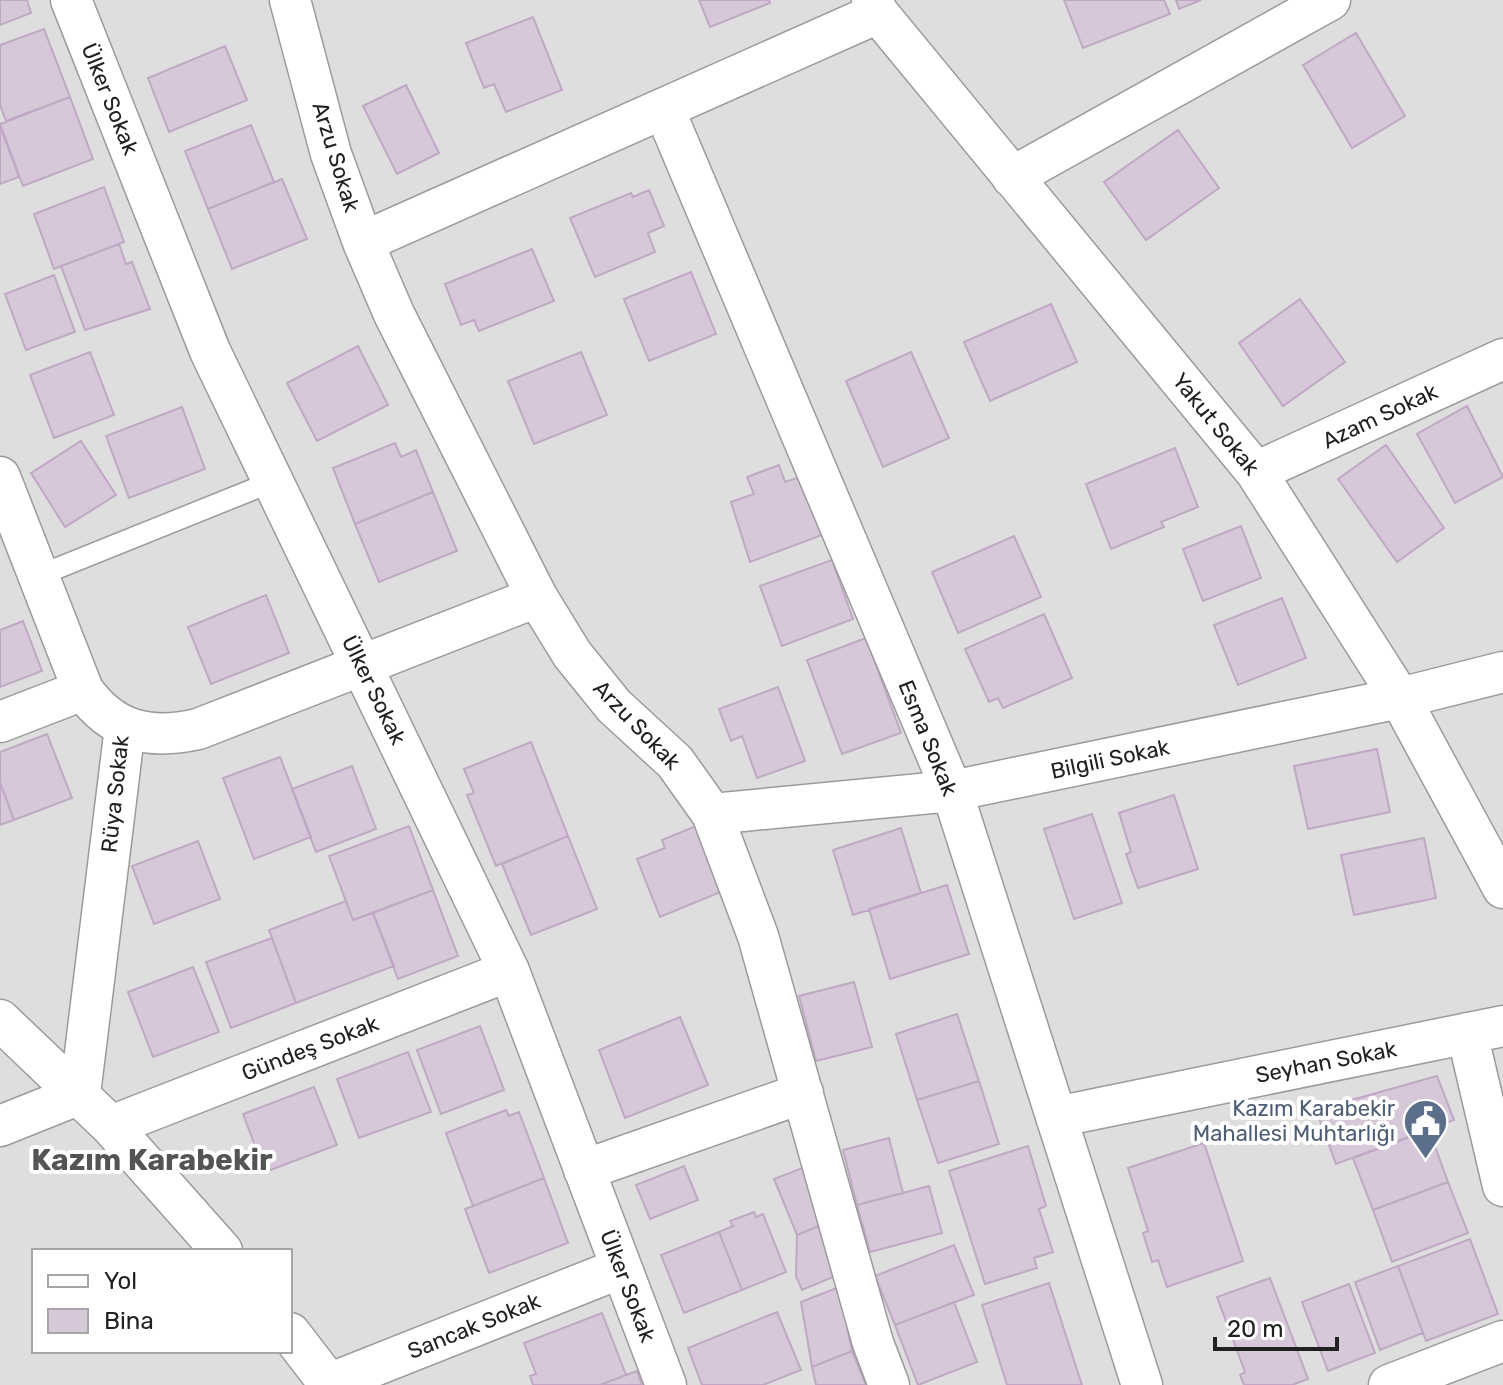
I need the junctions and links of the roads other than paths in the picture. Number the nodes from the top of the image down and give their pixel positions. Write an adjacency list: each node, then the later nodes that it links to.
1 (71, 0): 12 (street, Ülker Sokak)
2 (290, 0): 8 (street, Arzu Sokak)
3 (1330, 0): 5 (street)
4 (875, 7): 6 (street); 7 (street, Yakut Sokak)
5 (1282, 12): 7 (street)
6 (664, 109): 8 (street); 21 (street, Esma Sokak)
7 (1012, 177): 10 (street, Yakut Sokak)
8 (363, 242): 14 (street, Arzu Sokak)
9 (1503, 359): 10 (street, Azam Sokak)
10 (1256, 472): 18 (street, Yakut Sokak)
11 (0, 477): 13 (street, Rüya Sokak)
12 (274, 481): 13 (lane); 15 (street, Ülker Sokak)
13 (38, 576): 17 (street, Rüya Sokak)
14 (537, 597): 15 (street); 22 (street, Arzu Sokak)
15 (362, 665): 20 (street); 24 (street, Ülker Sokak)
16 (1503, 672): 18 (street, Bilgili Sokak)
17 (83, 690): 19 (street); 20 (street, Rüya Sokak)
18 (1400, 698): 21 (street, Bilgili Sokak); 23 (street, Yakut Sokak)
19 (0, 722)
20 (125, 727): 28 (street, Rüya Sokak)
21 (952, 791): 22 (street, Bilgili Sokak); 29 (street, Esma Sokak)
22 (712, 814): 27 (street, Arzu Sokak)
23 (1503, 888)
24 (509, 971): 31 (street, Gündeş Sokak); 32 (street, Ülker Sokak)
25 (0, 1020): 28 (street)
26 (1485, 1029): 29 (street, Seyhan Sokak); 33 (street)
27 (803, 1093): 32 (street); 40 (street, Arzu Sokak)
28 (80, 1094): 30 (street); 31 (street)
29 (1056, 1117): 41 (street, Esma Sokak)
30 (0, 1126)
31 (111, 1126): 34 (street)
32 (584, 1170): 35 (street, Ülker Sokak)
33 (1503, 1186)
34 (220, 1249)
35 (621, 1268): 38 (street, Sancak Sokak); 39 (street, Ülker Sokak)
36 (292, 1336): 38 (street)
37 (1503, 1341): 42 (street)
38 (328, 1385)
39 (666, 1385)
40 (889, 1385)
41 (1142, 1385)
42 (1389, 1385)

